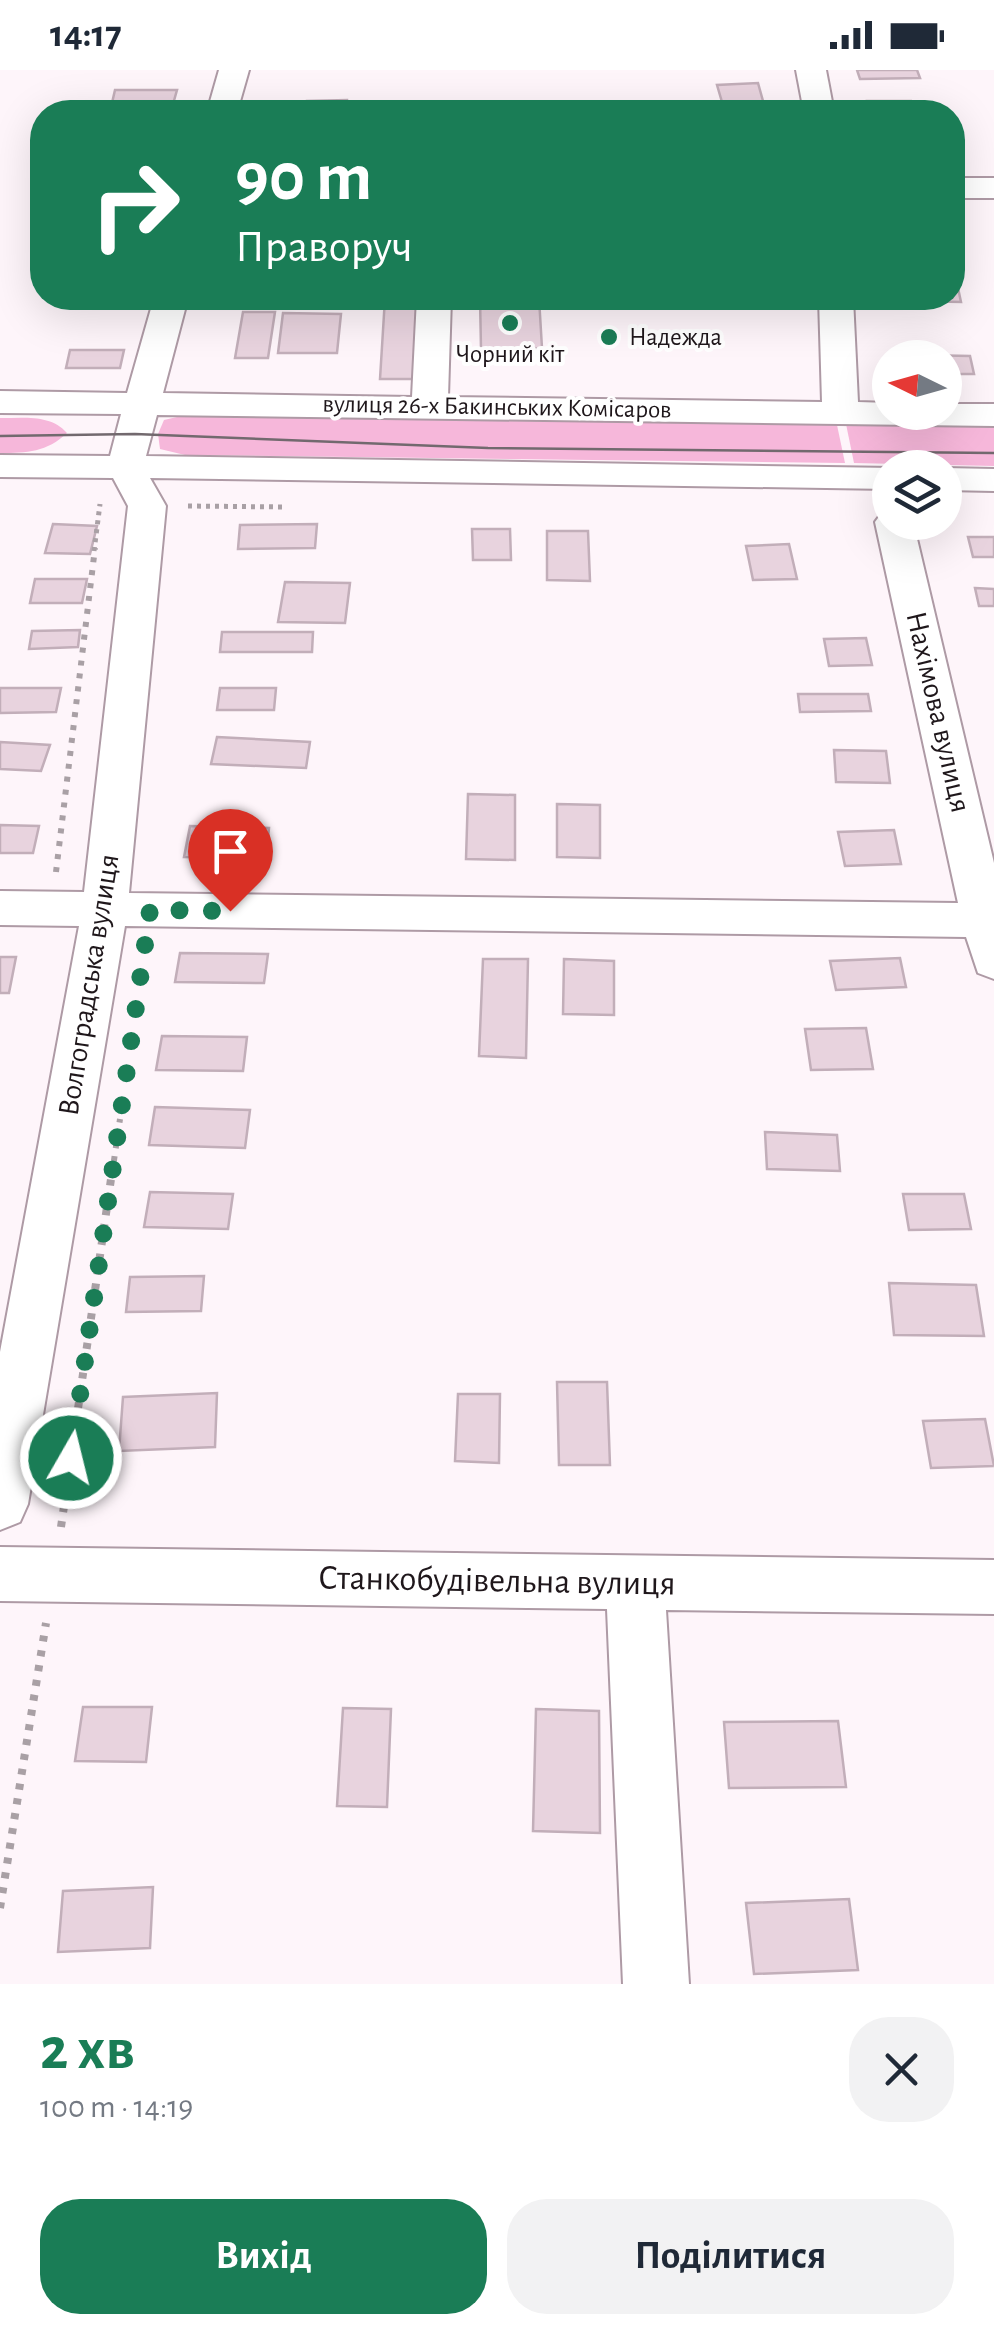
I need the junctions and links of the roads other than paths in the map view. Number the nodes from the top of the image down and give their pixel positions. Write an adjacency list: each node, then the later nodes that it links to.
1 (234, 70): 3 (street)
2 (811, 70): 4 (street)
3 (225, 100)
4 (817, 100)
5 (965, 188): 6 (street)
6 (994, 188)
7 (168, 310): 11 (street)
8 (434, 310): 12 (street)
9 (836, 310): 13 (street)
10 (0, 402): 11 (street, вулиця 26-х Бакинських Комісаров)
11 (142, 402): 12 (street, вулиця 26-х Бакинських Комісаров); 18 (street)
12 (427, 406): 13 (street, вулиця 26-х Бакинських Комісаров)
13 (842, 412): 14 (street, вулиця 26-х Бакинських Комісаров)
14 (994, 415)
15 (0, 466): 18 (street)
16 (962, 479): 17 (street)
17 (994, 480)
18 (112, 485): 19 (street); 22 (street, Волгоградська вулиця)
19 (872, 488)
20 (898, 540): 23 (street, Нахімова вулиця)
21 (0, 908): 22 (street)
22 (105, 909): 23 (street); 24 (street, Волгоградська вулиця)
23 (992, 934)
24 (0, 1504)
25 (27, 1574): 26 (street, Станкобудівельна вулиця)
26 (634, 1584): 27 (street, Станкобудівельна вулиця); 28 (street)
27 (994, 1587)
28 (656, 1984)

